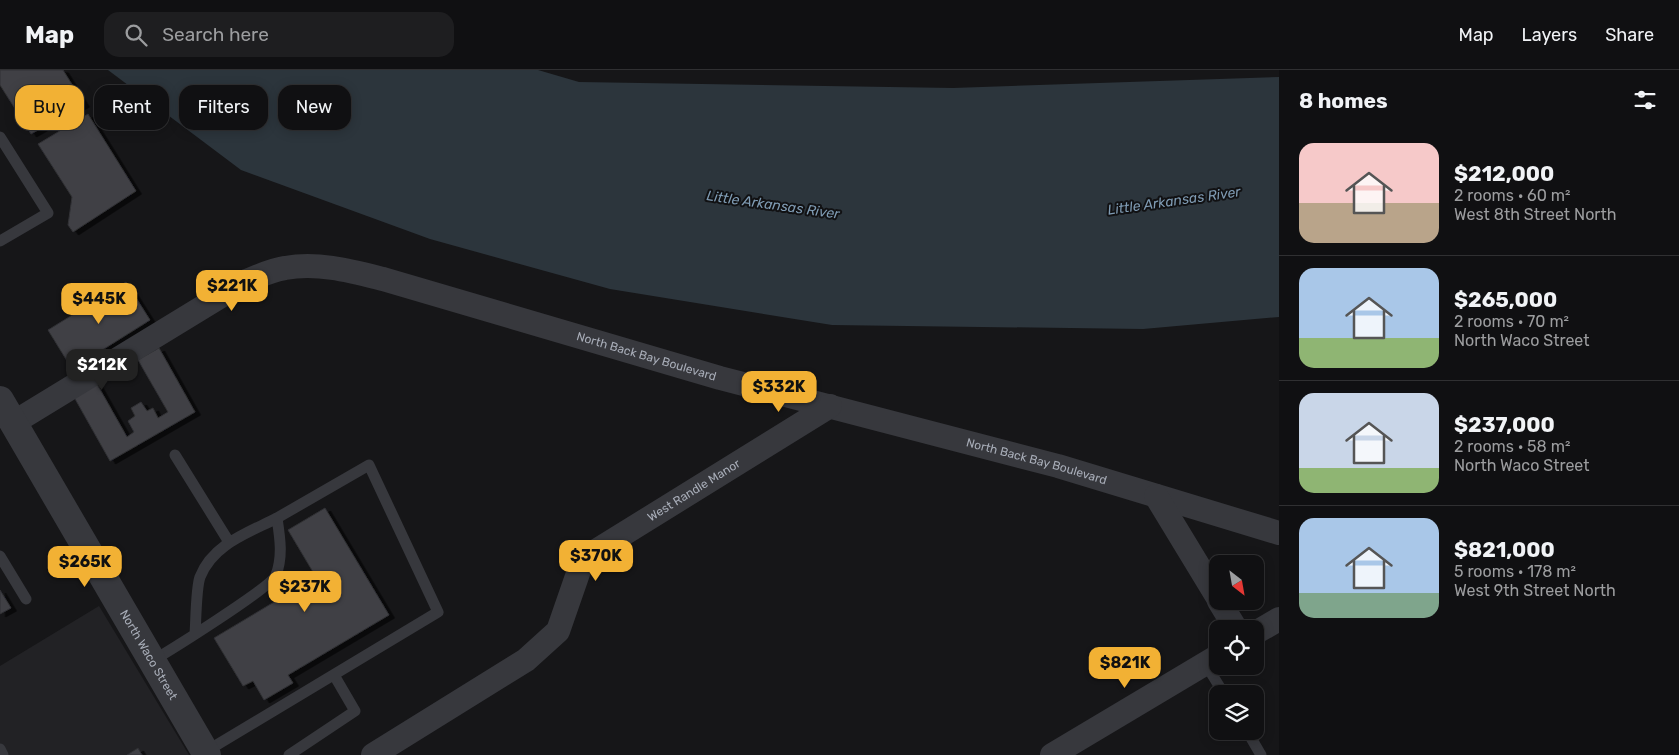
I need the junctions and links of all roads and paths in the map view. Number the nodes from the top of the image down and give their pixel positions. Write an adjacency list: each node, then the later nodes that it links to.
1 (0, 137): 2 (lane)
2 (0, 241)
3 (830, 406): 4 (street, North Back Bay Boulevard); 6 (street, North Back Bay Boulevard); 24 (street, West Randle Manor)
4 (4, 409): 16 (street, North Waco Street)
5 (175, 455): 9 (lane)
6 (1156, 496): 8 (street, North Back Bay Boulevard); 11 (street)
7 (277, 518): 9 (lane); 15 (lane); 18 (lane)
8 (1279, 533)
9 (229, 542): 15 (lane)
10 (0, 556): 12 (lane)
11 (1209, 585)
12 (26, 599)
13 (1279, 619): 14 (street)
14 (1264, 628)
15 (195, 634): 16 (lane)
16 (152, 661): 21 (street, North Waco Street)
17 (1209, 661): 25 (street)
18 (334, 675): 21 (lane); 23 (lane)
19 (1252, 740): 26 (lane)
20 (0, 749): 22 (lane)
21 (206, 754)
22 (4, 755)
23 (289, 755)
24 (373, 755)
25 (1052, 755)
26 (1261, 755)

